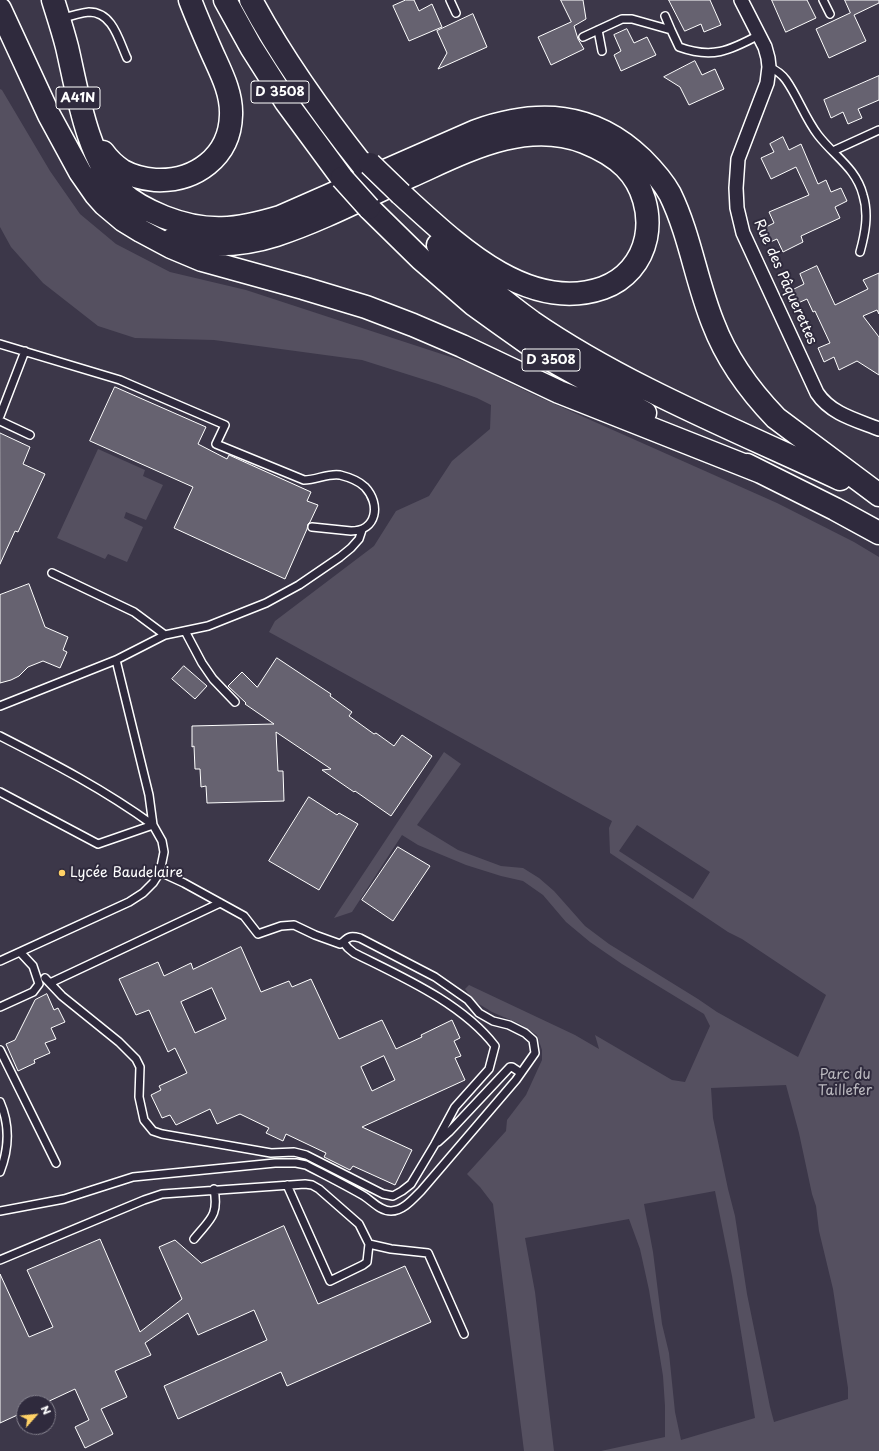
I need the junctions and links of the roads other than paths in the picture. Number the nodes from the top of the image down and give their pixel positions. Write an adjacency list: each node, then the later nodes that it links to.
1 (190, 0): 19 (highway)
2 (225, 0): 31 (highway, D 3508, bridge)
3 (251, 0): 22 (highway, D 3508, bridge)
4 (450, 0): 9 (lane)
5 (741, 0): 14 (street, Rue des Pâquerettes)
6 (823, 0): 10 (lane)
7 (55, 7): 17 (lane); 19 (highway, A41N)
8 (0, 9): 23 (highway)
9 (456, 13)
10 (830, 14)
11 (665, 16): 13 (lane)
12 (598, 30): 13 (lane); 15 (lane); 16 (lane)
13 (671, 30): 14 (lane)
14 (759, 35): 18 (street, Rue des Pâquerettes)
15 (583, 37)
16 (602, 51)
17 (127, 58)
18 (769, 67): 21 (lane); 29 (street, Rue des Pâquerettes)
19 (87, 129): 32 (highway)
20 (879, 130): 21 (lane)
21 (833, 150): 24 (lane)
22 (396, 197): 23 (highway); 33 (highway, D 3508)
23 (141, 231): 31 (highway)
24 (860, 252)
25 (0, 344): 26 (lane)
26 (25, 351): 27 (lane); 35 (lane)
27 (0, 416)
28 (0, 422): 30 (lane)
29 (879, 429)
30 (30, 435)
31 (761, 472): 36 (highway, D 3508)
32 (879, 495)
33 (879, 498)
34 (312, 527): 35 (lane)
35 (362, 530): 38 (lane)
36 (879, 533)
37 (52, 573): 39 (lane)
38 (185, 631): 39 (lane); 41 (lane)
39 (165, 635): 40 (lane)
40 (116, 660): 42 (lane); 45 (lane)
41 (235, 702)
42 (0, 706)
43 (0, 736): 45 (lane)
44 (0, 792): 45 (lane)
45 (153, 825): 46 (lane)
46 (160, 872): 47 (lane); 49 (lane)
47 (220, 903): 48 (lane); 52 (lane)
48 (343, 942): 55 (lane); 57 (lane)
49 (20, 952): 50 (lane); 53 (lane)
50 (0, 961)
51 (45, 978): 52 (lane)
52 (50, 984): 57 (lane)
53 (0, 1007)
54 (0, 1050): 58 (lane)
55 (521, 1073): 57 (lane); 62 (lane)
56 (0, 1102): 59 (lane)
57 (435, 1144)
58 (56, 1163)
59 (0, 1172)
60 (287, 1185): 61 (lane); 64 (lane); 64 (lane)
61 (214, 1190): 63 (lane); 65 (lane)
62 (0, 1211)
63 (194, 1239)
64 (369, 1244): 66 (lane)
65 (0, 1260)
66 (464, 1334)

